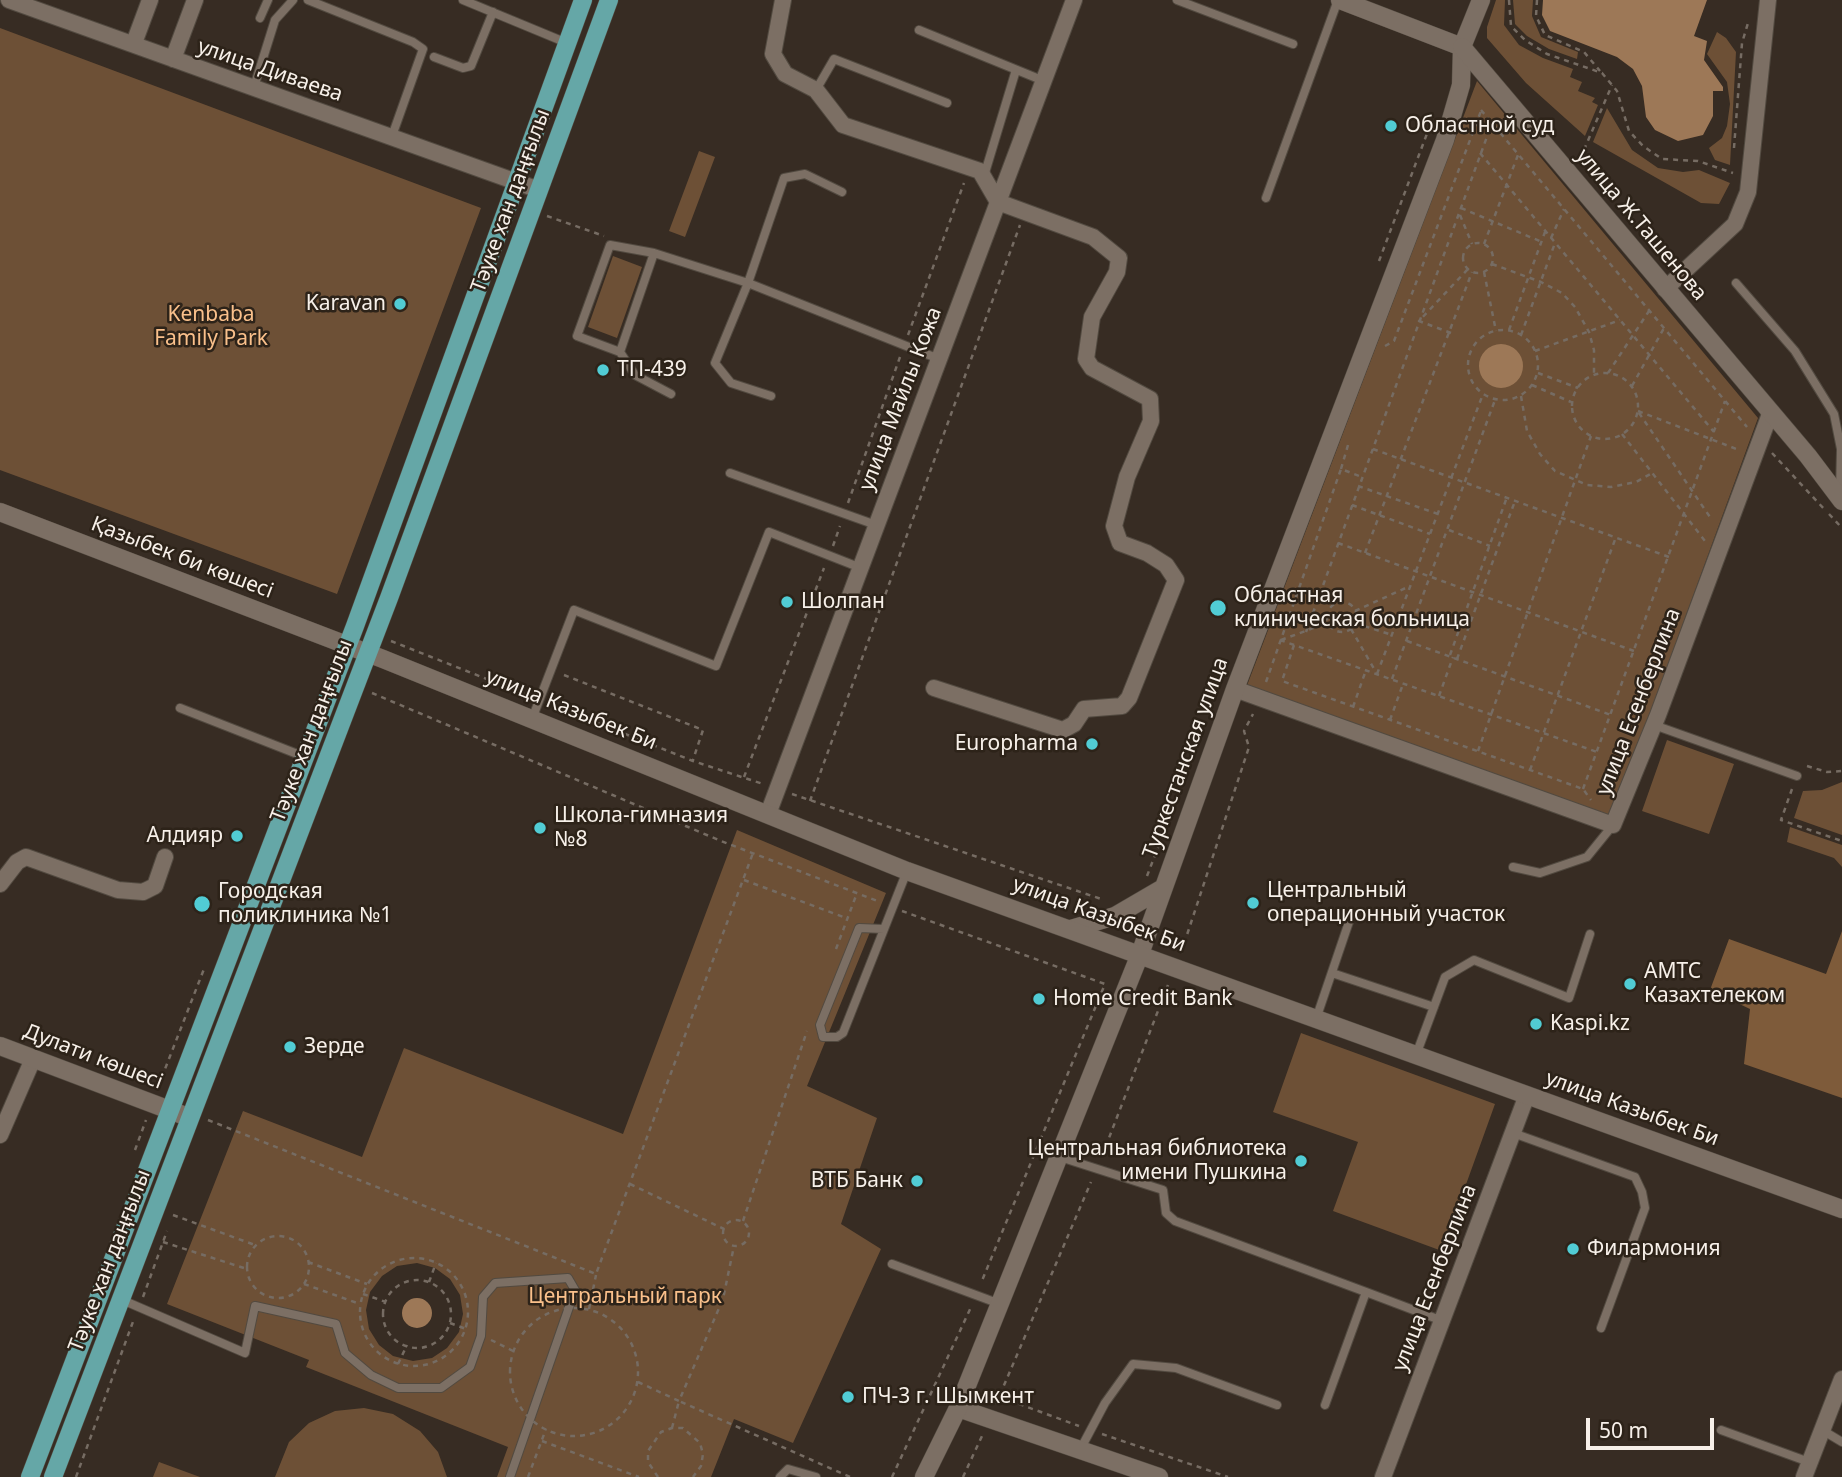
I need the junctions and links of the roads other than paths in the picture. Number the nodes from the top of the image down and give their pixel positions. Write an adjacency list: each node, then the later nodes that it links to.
1 (9, 0): 18 (street, улица Диваева)
2 (61, 0): 18 (street)
3 (150, 0): 21 (street)
4 (195, 0): 26 (street)
5 (268, 0): 19 (lane)
6 (293, 0): 29 (lane)
7 (308, 0): 32 (lane)
8 (463, 0): 17 (lane)
9 (583, 0): 22 (main road, Тәуке хан даңғылы)
10 (608, 0): 35 (main road, Тәуке хан даңғылы)
11 (783, 0): 30 (street)
12 (1074, 0): 28 (street, улица Майлы Кожа)
13 (1177, 0): 23 (lane)
14 (1339, 0): 24 (main road, улица Ж.Ташенова); 37 (lane)
15 (1481, 0): 24 (main road, Туркестанская улица)
16 (1768, 0): 42 (street)
17 (493, 12): 22 (lane); 25 (lane)
18 (55, 16): 21 (street, улица Диваева)
19 (260, 18)
20 (919, 30): 27 (lane)
21 (134, 43): 26 (street, улица Диваева)
22 (567, 43): 34 (main road, Тәуке хан даңғылы)
23 (1293, 44)
24 (1462, 47): 42 (main road, улица Ж.Ташенова); 56 (main road, Туркестанская улица)
25 (434, 57)
26 (173, 59): 29 (street, улица Диваева)
27 (1016, 70): 28 (lane); 33 (lane)
28 (1044, 81): 38 (street, улица Майлы Кожа)
29 (254, 87): 32 (street, улица Диваева)
30 (817, 90): 31 (lane); 33 (street)
31 (947, 103)
32 (392, 136): 34 (street, улица Диваева)
33 (977, 172): 38 (street)
34 (516, 181): 35 (street, улица Диваева); 53 (main road, Тәуке хан даңғылы)
35 (539, 190): 54 (main road, Тәуке хан даңғылы)
36 (842, 192): 40 (lane)
37 (1266, 198)
38 (998, 202): 44 (street, улица Майлы Кожа); 55 (street)
39 (654, 253): 40 (lane); 43 (lane); 43 (lane)
40 (748, 283): 44 (lane); 46 (lane)
41 (1736, 283): 49 (lane)
42 (1665, 289): 47 (main road, улица Ж.Ташенова)
43 (620, 352): 45 (lane)
44 (939, 359): 51 (street, улица Майлы Кожа)
45 (671, 394)
46 (771, 396)
47 (1770, 414): 49 (main road, улица Ж.Ташенова); 59 (street, улица Есенберлина)
48 (730, 473): 51 (lane)
49 (1841, 500)
50 (0, 512): 53 (main road, Қазыбек би көшесі)
51 (876, 525): 52 (street, улица Майлы Кожа)
52 (861, 568): 58 (lane); 62 (street, улица Майлы Кожа)
53 (348, 646): 54 (main road, улица Казыбек Би); 60 (main road, Тәуке хан даңғылы)
54 (366, 653): 58 (main road, улица Казыбек Би); 82 (main road, Тәуке хан даңғылы)
55 (934, 688)
56 (1235, 690): 63 (street, улица Есенберлина); 68 (main road, Туркестанская улица)
57 (180, 708): 60 (lane)
58 (532, 719): 62 (main road, улица Казыбек Би)
59 (1654, 725): 61 (lane); 63 (street, улица Есенберлина)
60 (305, 757): 81 (main road, Тәуке хан даңғылы)
61 (1797, 776)
62 (768, 814): 66 (main road, улица Казыбек Би)
63 (1613, 825): 65 (lane)
64 (165, 857): 67 (street)
65 (1513, 867)
66 (906, 870): 70 (lane); 71 (main road, улица Казыбек Би)
67 (0, 884)
68 (1163, 888): 71 (main road); 73 (main road, Туркестанская улица)
69 (1350, 919): 74 (lane)
70 (884, 929): 70 (lane)
71 (1072, 929): 73 (main road, улица Казыбек Би)
72 (1590, 934): 75 (lane)
73 (1140, 954): 76 (main road, улица Казыбек Би); 85 (main road, Туркестанская улица)
74 (1332, 973): 75 (lane); 76 (lane)
75 (1434, 1007): 78 (lane)
76 (1316, 1019): 78 (main road, улица Казыбек Би)
77 (0, 1046): 79 (main road, Дулати көшесі)
78 (1416, 1055): 80 (main road, улица Казыбек Би)
79 (33, 1059): 81 (main road, Дулати көшесі); 84 (street)
80 (1527, 1095): 83 (street, улица Есенберлина); 86 (main road, улица Казыбек Би)
81 (171, 1110): 82 (main road, Дулати көшесі); 103 (main road, Тәуке хан даңғылы)
82 (188, 1117): 89 (main road, Тәуке хан даңғылы)
83 (1513, 1133): 91 (street, улица Есенберлина); 92 (lane)
84 (0, 1135)
85 (1059, 1157): 88 (lane); 90 (main road, Туркестанская улица)
86 (1842, 1209)
87 (892, 1264): 90 (lane)
88 (1366, 1292): 91 (lane); 95 (lane)
89 (120, 1299): 104 (main road, Тәуке хан даңғылы); 105 (lane)
90 (1000, 1304): 96 (main road, Туркестанская улица)
91 (1440, 1320): 109 (street, улица Есенберлина)
92 (1601, 1328)
93 (1841, 1385): 98 (street)
94 (1277, 1405): 100 (lane)
95 (1325, 1405)
96 (958, 1408): 100 (main road); 107 (main road, Туркестанская улица)
97 (1721, 1430): 101 (lane)
98 (1822, 1430): 99 (lane); 101 (street)
99 (1842, 1442)
100 (1080, 1450): 108 (main road)
101 (1807, 1470)
102 (813, 1476): 106 (lane)
103 (30, 1477)
104 (53, 1477)
105 (510, 1477)
106 (780, 1477)
107 (924, 1477)
108 (1159, 1477)
109 (1383, 1477)

